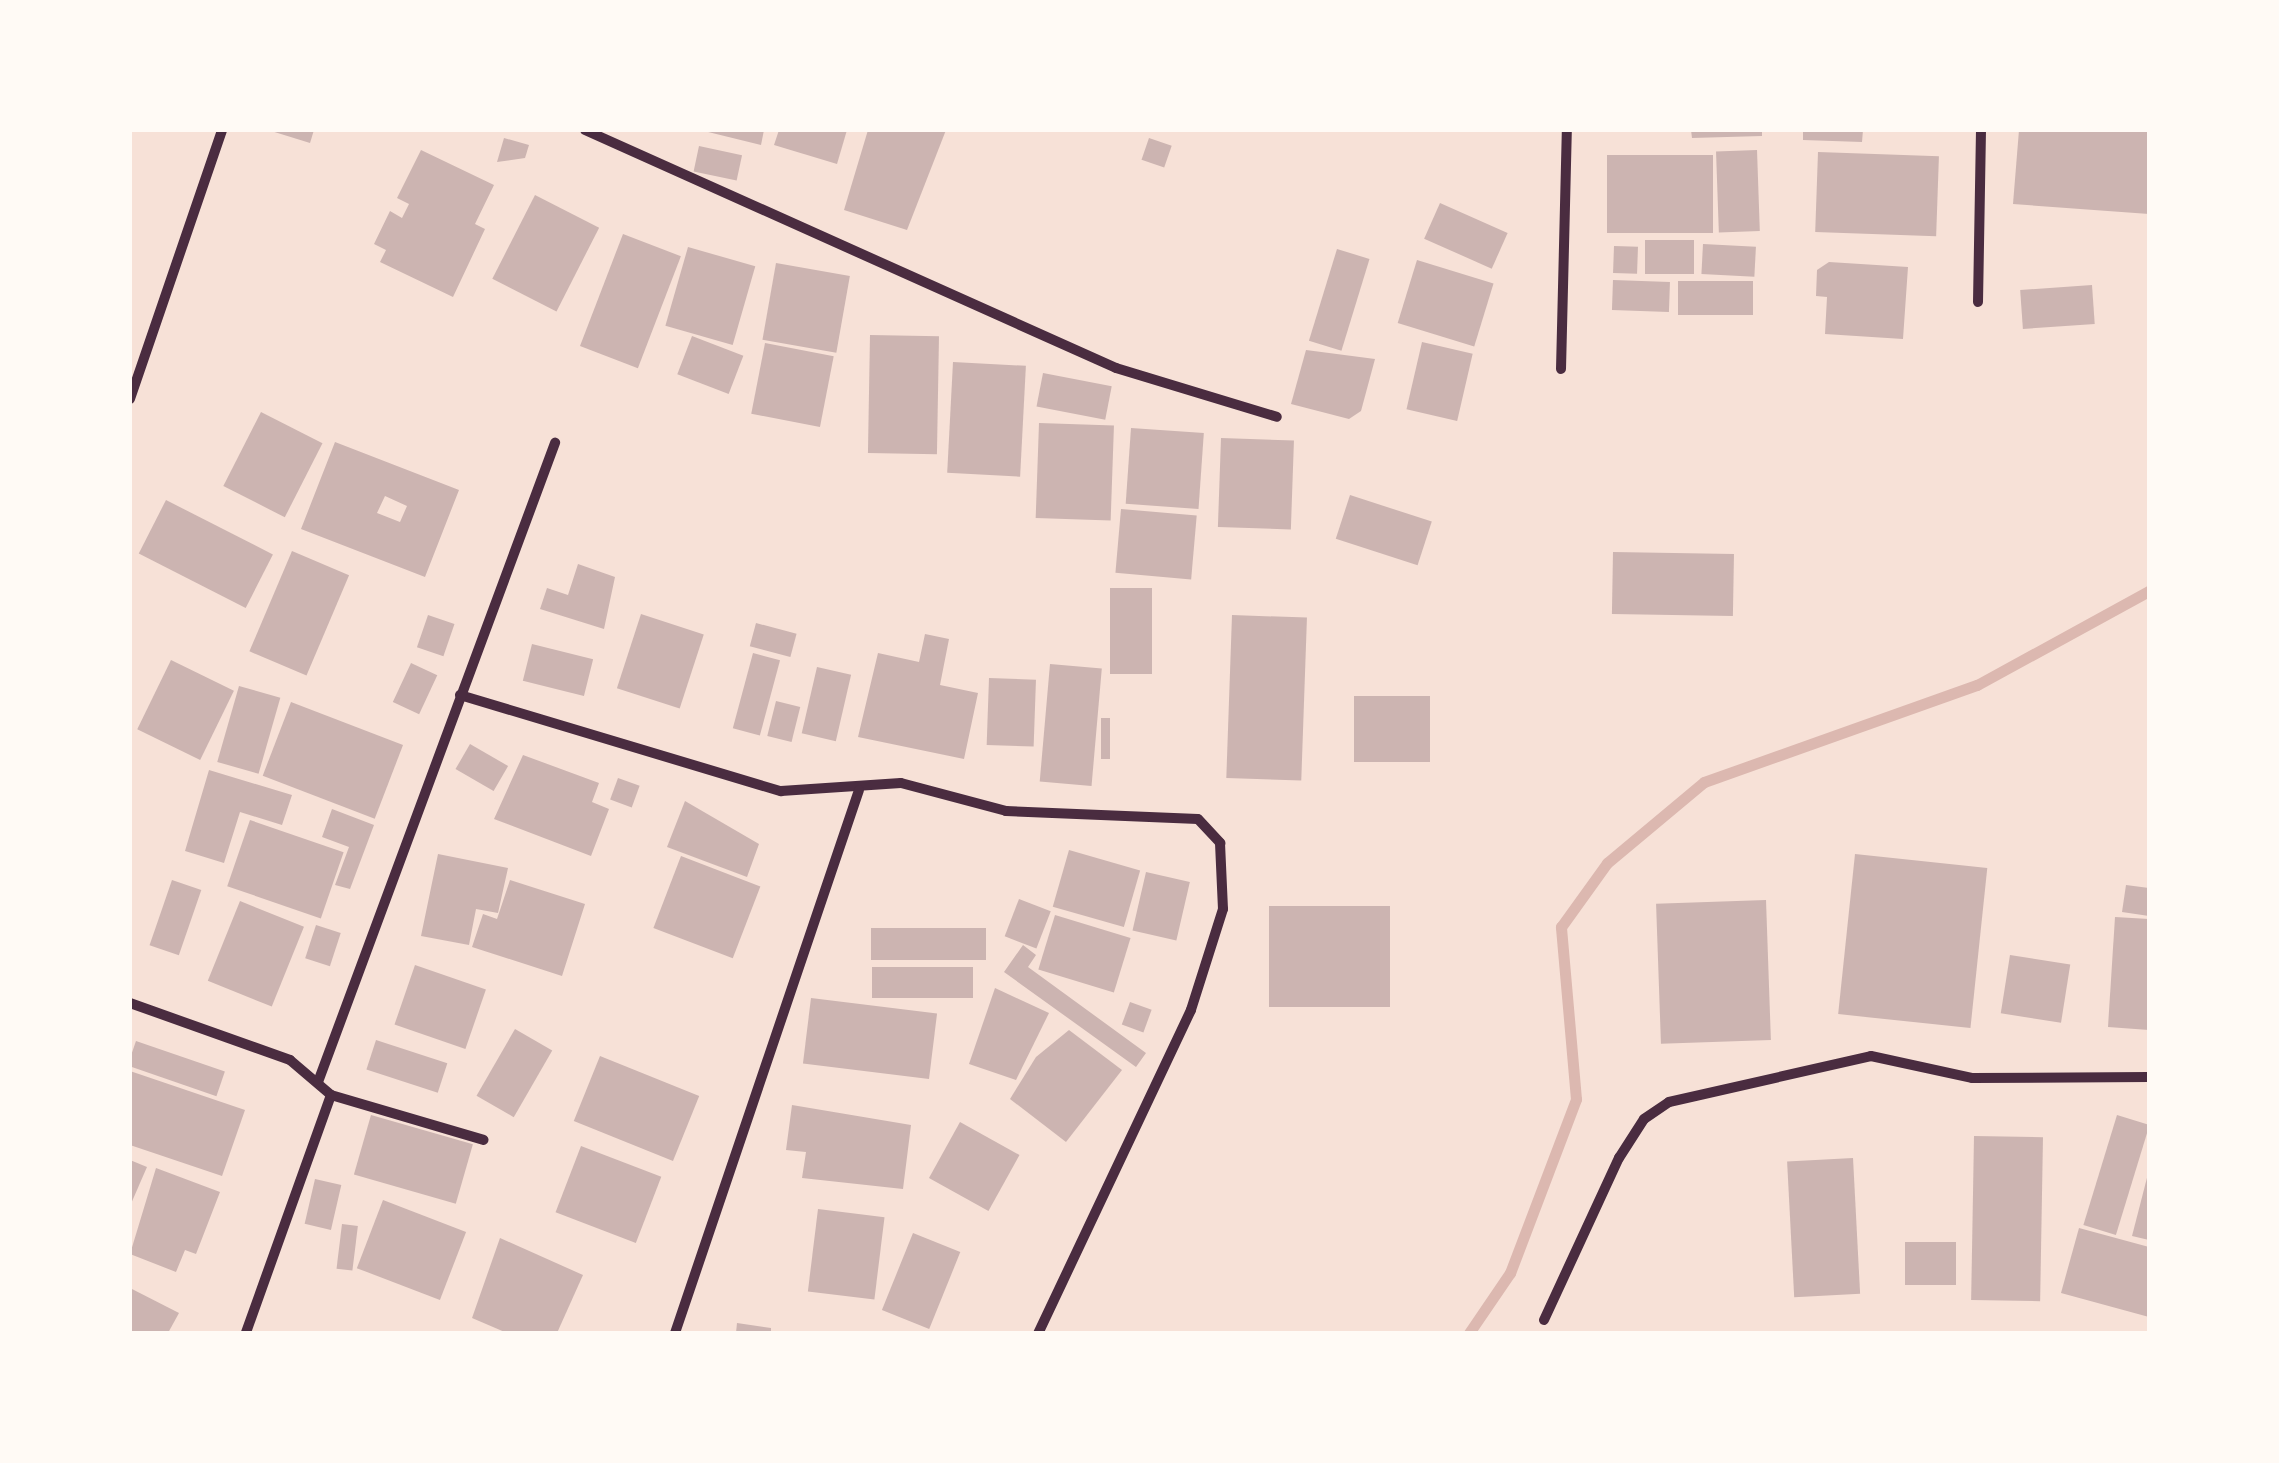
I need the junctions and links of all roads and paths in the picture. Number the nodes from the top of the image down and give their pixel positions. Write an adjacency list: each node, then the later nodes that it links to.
1 (222, 130): 7 (street)
2 (585, 130): 8 (street)
3 (1567, 130): 6 (street)
4 (1981, 130): 5 (street)
5 (1978, 302)
6 (1562, 369)
7 (130, 399)
8 (1277, 416)
9 (555, 442): 10 (street)
10 (460, 695): 11 (street); 14 (street)
11 (858, 790): 19 (street); 20 (street)
12 (130, 1002): 14 (street)
13 (2149, 1077): 17 (street)
14 (318, 1082): 15 (street)
15 (331, 1095): 16 (street); 18 (street)
16 (484, 1140)
17 (1544, 1320)
18 (246, 1333)
19 (675, 1333)
20 (1038, 1333)

